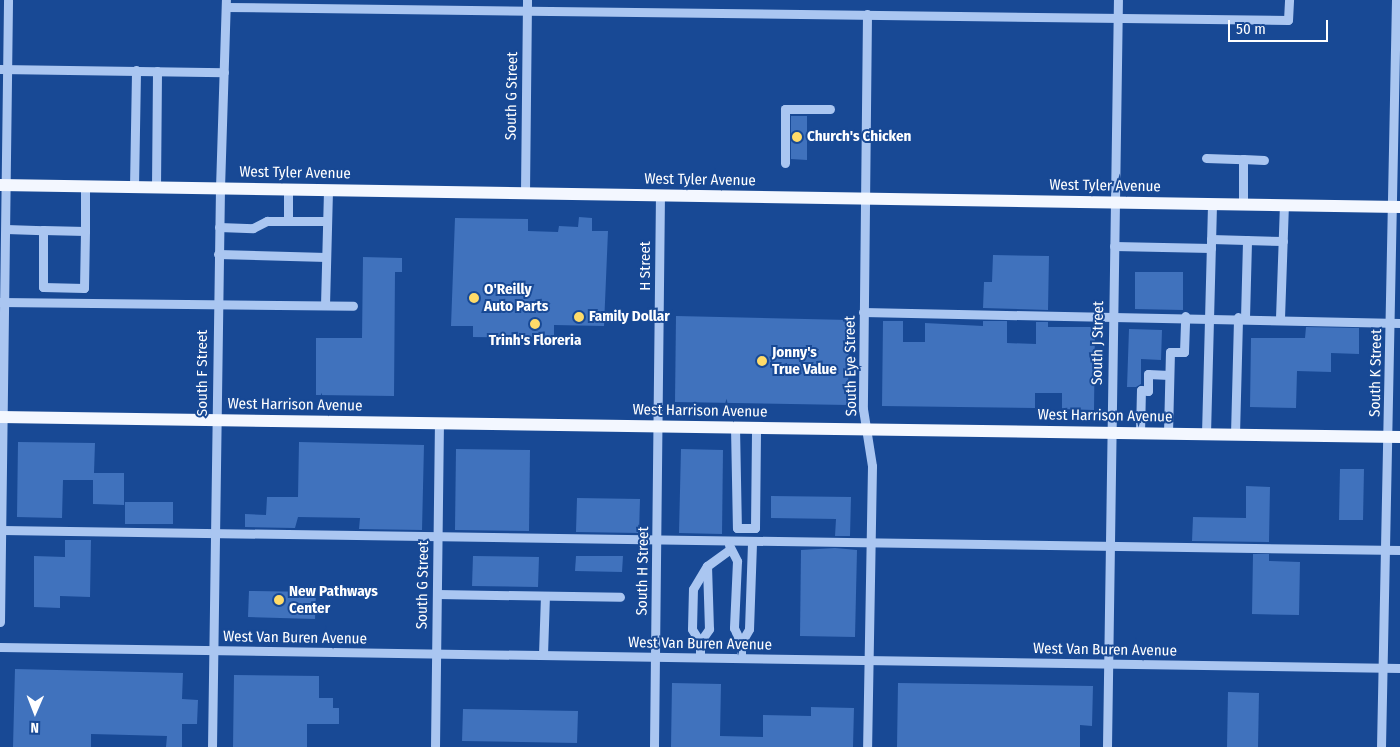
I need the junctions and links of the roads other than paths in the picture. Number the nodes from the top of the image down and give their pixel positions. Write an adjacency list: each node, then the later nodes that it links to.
1 (8, 0): 9 (street)
2 (1118, 0): 8 (street, South J Street)
3 (1289, 0): 8 (street)
4 (1396, 0): 32 (street, South K Street)
5 (226, 3): 6 (street); 12 (street, South F Street)
6 (527, 5): 7 (street); 25 (street, South G Street)
7 (867, 14): 8 (street); 27 (street, South Eye Street)
8 (1118, 17): 28 (street, South J Street)
9 (4, 69): 10 (street); 18 (street)
10 (136, 70): 11 (street); 20 (street)
11 (158, 71): 12 (street); 21 (street)
12 (224, 72): 22 (street, South F Street)
13 (830, 109): 17 (street)
14 (1206, 158): 15 (street)
15 (1243, 159): 16 (street); 30 (street)
16 (1264, 160)
17 (785, 163)
18 (3, 185): 19 (main road, West Tyler Avenue); 36 (street)
19 (85, 186): 20 (main road, West Tyler Avenue); 38 (street)
20 (134, 187): 21 (main road, West Tyler Avenue)
21 (156, 187): 22 (main road, West Tyler Avenue)
22 (220, 188): 23 (main road, West Tyler Avenue); 35 (street, South F Street)
23 (288, 190): 24 (main road, West Tyler Avenue); 33 (street)
24 (328, 190): 25 (main road, West Tyler Avenue); 34 (street)
25 (525, 193): 26 (main road, West Tyler Avenue)
26 (660, 195): 27 (main road, West Tyler Avenue); 64 (street, H Street)
27 (864, 198): 28 (main road, West Tyler Avenue); 53 (street, South Eye Street)
28 (1115, 202): 29 (main road, West Tyler Avenue); 42 (street, South J Street)
29 (1212, 204): 30 (main road, West Tyler Avenue); 41 (street)
30 (1243, 204): 31 (main road, West Tyler Avenue)
31 (1284, 205): 32 (main road, West Tyler Avenue); 40 (street)
32 (1397, 207): 59 (street, South K Street)
33 (288, 221): 34 (street); 35 (street)
34 (327, 222): 44 (street)
35 (219, 227): 43 (street, South F Street)
36 (6, 229): 37 (street); 47 (street)
37 (43, 230): 38 (street); 45 (street)
38 (85, 230): 46 (street)
39 (1247, 240): 40 (street); 41 (street); 57 (street)
40 (1283, 241): 58 (street)
41 (1211, 244): 42 (street); 56 (street)
42 (1114, 246): 54 (street, South J Street)
43 (218, 254): 44 (street); 50 (street, South F Street)
44 (326, 257): 51 (street)
45 (43, 287): 46 (street); 48 (street)
46 (78, 288): 49 (street)
47 (2, 302): 48 (street); 61 (street)
48 (42, 302): 49 (street)
49 (78, 302): 50 (street)
50 (218, 303): 51 (street); 62 (street, South F Street)
51 (325, 305): 52 (street)
52 (354, 306)
53 (864, 312): 54 (street); 67 (street, South Eye Street)
54 (1112, 316): 55 (street); 68 (street, South J Street)
55 (1185, 316): 56 (street); 60 (street)
56 (1210, 316): 57 (street); 71 (street)
57 (1242, 318): 58 (street); 72 (street)
58 (1280, 318): 59 (street)
59 (1395, 323): 73 (street, South K Street)
60 (1169, 375): 69 (street); 70 (street)
61 (2, 417): 62 (main road, West Harrison Avenue); 75 (street)
62 (217, 420): 63 (main road, West Harrison Avenue); 76 (street, South F Street)
63 (439, 424): 64 (main road, West Harrison Avenue); 77 (street, South G Street)
64 (660, 426): 65 (main road, West Harrison Avenue); 78 (street, South H Street)
65 (735, 427): 66 (main road, West Harrison Avenue); 74 (street)
66 (756, 428): 67 (main road, West Harrison Avenue); 74 (street)
67 (867, 429): 68 (main road, West Harrison Avenue); 80 (street, South Eye Street)
68 (1109, 432): 69 (main road, West Harrison Avenue); 82 (street, South J Street)
69 (1140, 433): 70 (main road, West Harrison Avenue)
70 (1168, 433): 71 (main road, West Harrison Avenue)
71 (1206, 434): 72 (main road, West Harrison Avenue)
72 (1235, 434): 73 (main road, West Harrison Avenue)
73 (1394, 437): 83 (street, South K Street)
74 (747, 528): 79 (street)
75 (2, 530): 76 (street); 89 (street)
76 (217, 536): 77 (street); 93 (street, South F Street)
77 (437, 539): 78 (street); 86 (street, South G Street)
78 (658, 542): 81 (street); 96 (street, South H Street)
79 (750, 543): 80 (street); 81 (street); 91 (street)
80 (870, 544): 82 (street); 99 (street, South Eye Street)
81 (729, 546): 85 (street); 91 (street)
82 (1108, 547): 83 (street); 100 (street, South J Street)
83 (1386, 549): 84 (street); 101 (street, South K Street)
84 (1400, 550)
85 (707, 566): 90 (street); 90 (street)
86 (437, 594): 87 (street); 94 (street, South G Street)
87 (545, 596): 88 (street); 95 (street)
88 (620, 596)
89 (0, 622)
90 (700, 642): 97 (street)
91 (741, 643): 98 (street)
92 (0, 647): 93 (street, West Van Buren Avenue)
93 (215, 651): 94 (street, West Van Buren Avenue); 103 (street, South F Street)
94 (436, 654): 95 (street, West Van Buren Avenue); 104 (street, South G Street)
95 (543, 655): 96 (street, West Van Buren Avenue)
96 (656, 657): 97 (street, West Van Buren Avenue); 105 (street, South H Street)
97 (700, 657): 98 (street, West Van Buren Avenue)
98 (741, 658): 99 (street, West Van Buren Avenue)
99 (868, 660): 100 (street, West Van Buren Avenue); 106 (street, South Eye Street)
100 (1108, 664): 101 (street, West Van Buren Avenue); 107 (street, South J Street)
101 (1383, 668): 102 (street, West Van Buren Avenue); 108 (street, South K Street)
102 (1400, 668)
103 (212, 747)
104 (435, 747)
105 (654, 747)
106 (867, 747)
107 (1107, 747)
108 (1382, 747)

